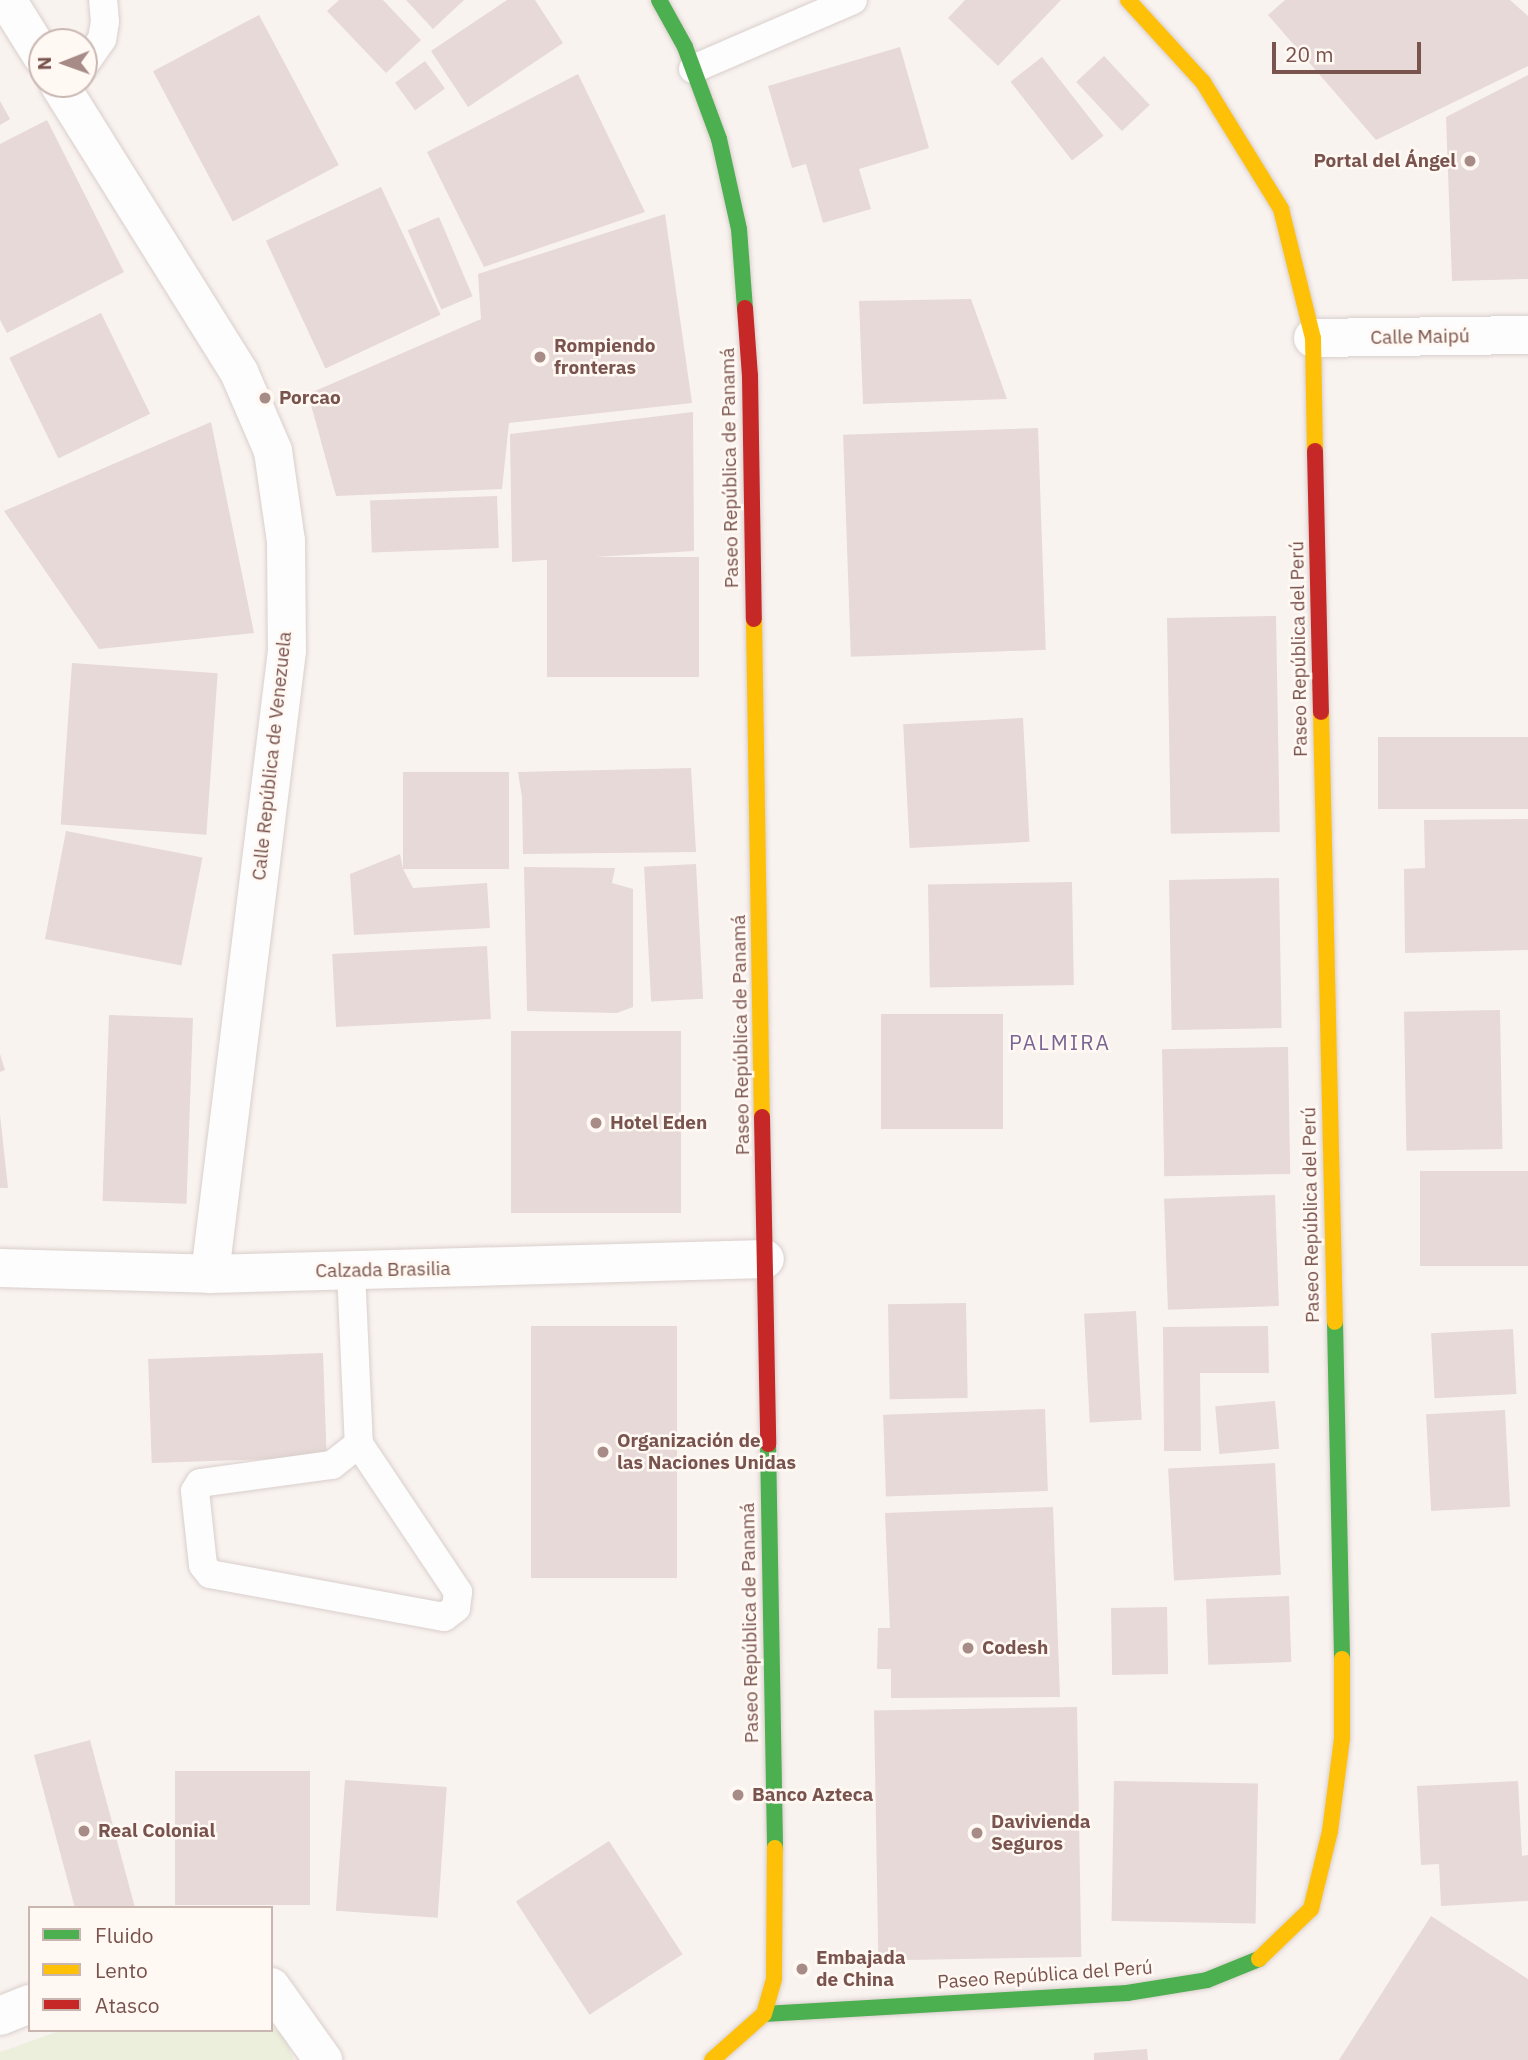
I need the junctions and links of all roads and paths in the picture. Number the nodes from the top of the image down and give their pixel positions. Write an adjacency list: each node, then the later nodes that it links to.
1 (7, 0): 6 (street)
2 (103, 0): 7 (lane)
3 (659, 0): 8 (street, Paseo República de Panamá)
4 (853, 0): 8 (lane)
5 (1128, 0): 11 (street, Paseo República del Perú)
6 (28, 34)
7 (98, 44)
8 (693, 69): 12 (street, Paseo República de Panamá)
9 (79, 98): 15 (street, Calle República de Venezuela)
10 (1528, 335): 11 (street, Calle Maipú)
11 (1312, 338): 19 (street, Paseo República del Perú)
12 (765, 1259): 14 (street, Calzada Brasilia); 19 (street, Paseo República de Panamá)
13 (0, 1268): 15 (street, Calzada Brasilia)
14 (351, 1270): 15 (street, Calzada Brasilia); 16 (lane)
15 (210, 1274)
16 (359, 1444): 16 (lane)
17 (273, 1990): 21 (street)
18 (28, 2005): 20 (street)
19 (764, 2014): 22 (street)
20 (0, 2016)
21 (323, 2060)
22 (712, 2060)

